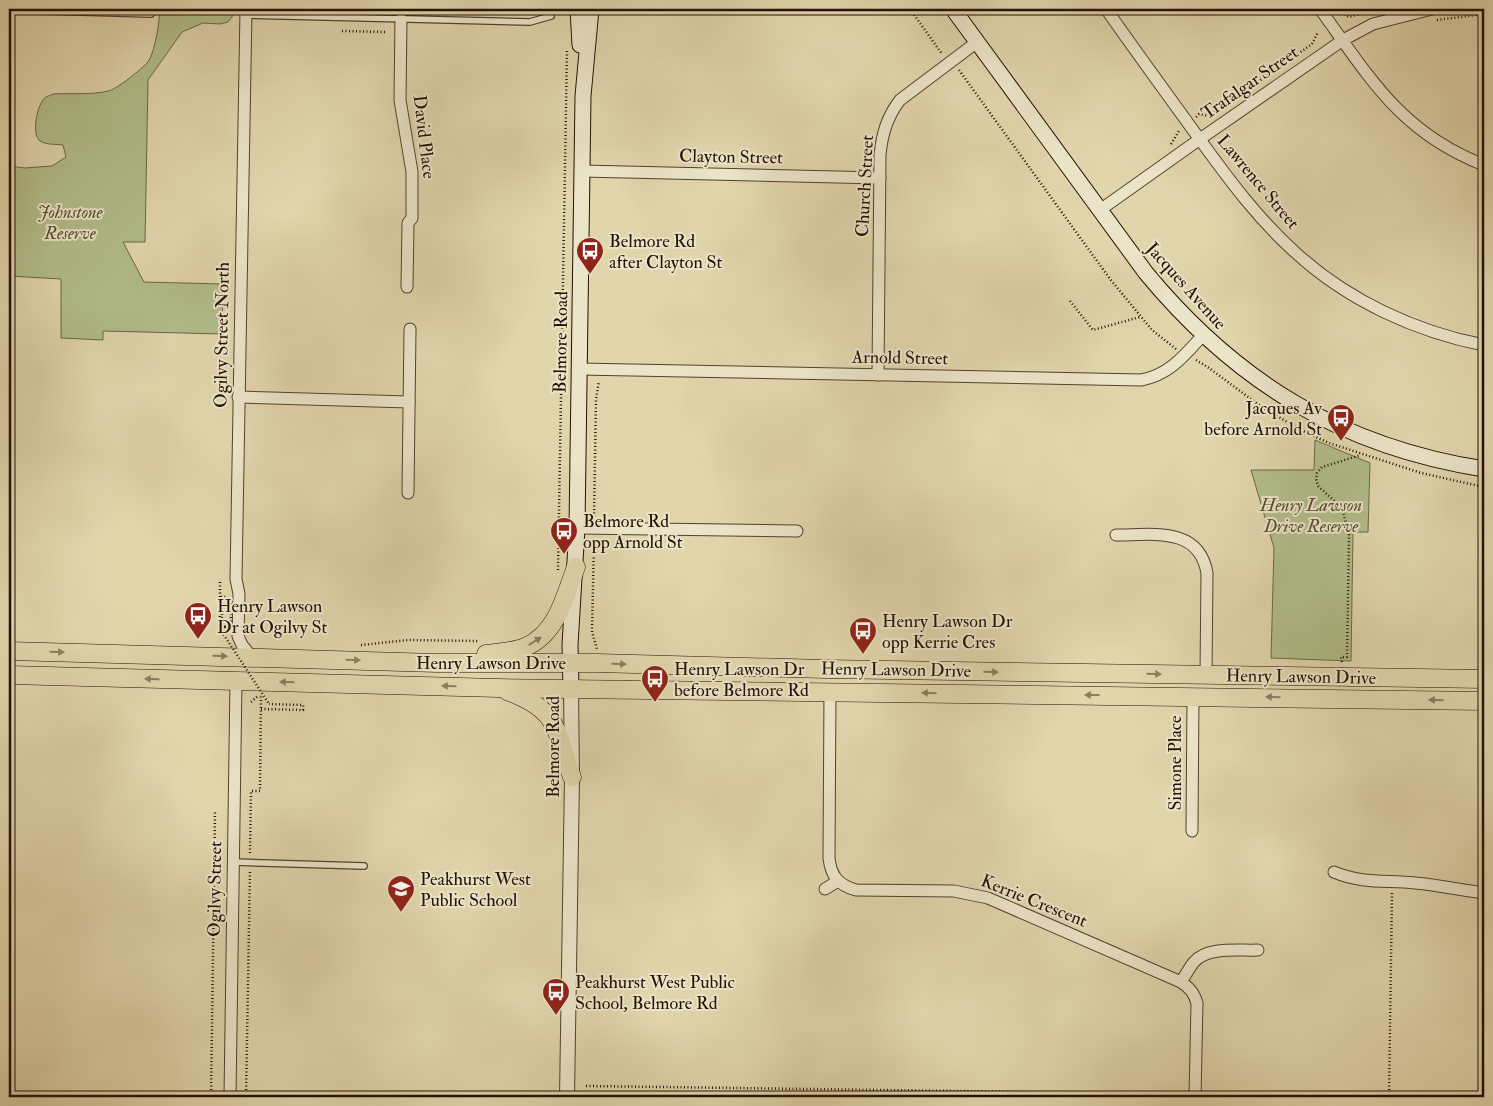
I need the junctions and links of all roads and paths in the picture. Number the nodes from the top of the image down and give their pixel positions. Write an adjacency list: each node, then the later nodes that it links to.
1 (578, 9): 23 (main road, Belmore Road)
2 (591, 9): 23 (main road, Belmore Road)
3 (953, 9): 22 (main road, Jacques Avenue)
4 (1106, 9): 24 (street, Lawrence Street)
5 (1320, 9): 20 (street)
6 (1335, 9): 9 (path)
7 (1432, 9): 20 (street, Trafalgar Street)
8 (9, 10): 11 (lane)
9 (1370, 11)
10 (246, 12): 14 (lane); 39 (street, Ogilvy Street North)
11 (151, 14)
12 (1484, 14): 15 (path); 16 (path)
13 (551, 16): 14 (lane)
14 (401, 19): 31 (street, David Place)
15 (1434, 21)
16 (1484, 28)
17 (342, 31): 18 (path)
18 (385, 32)
19 (1318, 32): 24 (path)
20 (1343, 40): 25 (street, Trafalgar Street); 27 (street)
21 (567, 42): 48 (path)
22 (977, 42): 29 (street, Church Street); 30 (main road, Jacques Avenue)
23 (584, 96): 28 (main road, Belmore Road)
24 (1188, 123): 25 (street, Lawrence Street); 26 (path)
25 (1200, 139): 30 (street, Trafalgar Street); 36 (street, Lawrence Street)
26 (1170, 145)
27 (1484, 165)
28 (582, 171): 29 (street, Clayton Street); 37 (main road, Belmore Road)
29 (880, 178): 38 (street, Church Street)
30 (1100, 210): 35 (main road, Jacques Avenue)
31 (406, 287)
32 (1070, 301): 33 (path)
33 (1140, 317)
34 (410, 329): 40 (street)
35 (1203, 335): 38 (street, Arnold Street); 42 (main road, Jacques Avenue)
36 (1484, 345)
37 (579, 369): 38 (street, Arnold Street); 44 (main road, Belmore Road)
38 (878, 375)
39 (238, 397): 40 (street); 55 (street, Ogilvy Street North)
40 (409, 402): 43 (street)
41 (1362, 455): 56 (path)
42 (1484, 470)
43 (408, 493)
44 (577, 528): 45 (street); 47 (main road, Belmore Road)
45 (797, 531)
46 (1116, 535): 60 (street)
47 (576, 567): 57 (main road, one-way to 47); 58 (main road, Belmore Road)
48 (558, 574)
49 (220, 581): 50 (path)
50 (220, 597)
51 (224, 627): 69 (path, bridge)
52 (482, 641): 53 (path)
53 (355, 645)
54 (9, 651): 55 (main road, Henry Lawson Drive, one-way to 55)
55 (252, 657): 57 (main road, Henry Lawson Drive, one-way to 57)
56 (1342, 662)
57 (437, 663): 58 (main road, Henry Lawson Drive)
58 (570, 663): 60 (main road, Henry Lawson Drive, one-way to 60); 64 (main road, Belmore Road)
59 (9, 675): 62 (main road, Henry Lawson Drive, one-way to 59)
60 (1206, 675): 61 (main road, Henry Lawson Drive)
61 (1484, 679)
62 (236, 681): 63 (main road, Henry Lawson Drive, one-way to 62); 73 (street, Ogilvy Street)
63 (498, 688): 64 (main road, Henry Lawson Drive); 70 (main road)
64 (571, 688): 65 (main road, Henry Lawson Drive); 70 (street, Belmore Road)
65 (830, 691): 67 (main road, Henry Lawson Drive, one-way to 65); 77 (street)
66 (261, 694): 69 (path)
67 (1193, 696): 68 (main road, Henry Lawson Drive, one-way to 67); 72 (street, Simone Place)
68 (1484, 701)
69 (261, 709): 74 (path)
70 (572, 777): 88 (street, Belmore Road)
71 (215, 812): 85 (path)
72 (1192, 831)
73 (233, 862): 74 (lane); 86 (street, Ogilvy Street)
74 (250, 863): 75 (lane); 87 (path)
75 (364, 866)
76 (1334, 872): 78 (street)
77 (838, 882): 79 (street); 82 (street, Kerrie Crescent)
78 (1393, 882): 80 (street); 90 (path)
79 (825, 889)
80 (1484, 893)
81 (1258, 950): 82 (street)
82 (1182, 982): 84 (street, Kerrie Crescent)
83 (586, 1086): 84 (path)
84 (1195, 1096): 89 (path)
85 (211, 1097)
86 (230, 1097)
87 (246, 1097)
88 (568, 1097)
89 (1324, 1097)
90 (1389, 1097)

